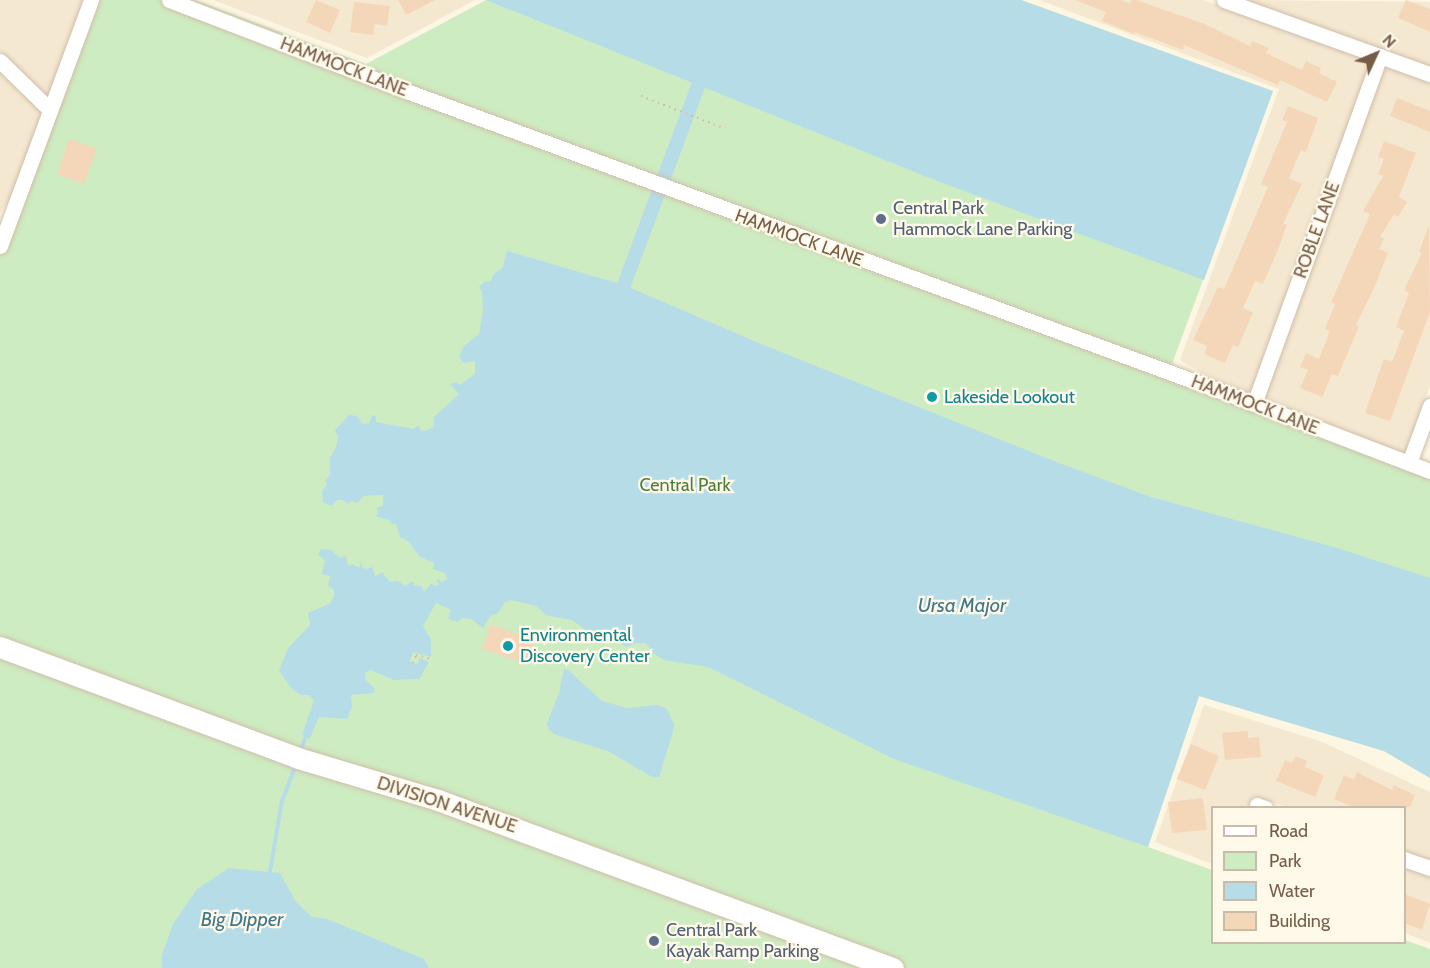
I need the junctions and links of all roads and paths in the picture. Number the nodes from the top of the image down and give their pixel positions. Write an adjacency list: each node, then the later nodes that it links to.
1 (91, 0): 8 (street)
2 (169, 0): 11 (street, HAMMOCK LANE)
3 (1224, 0): 4 (street)
4 (1380, 56): 6 (street); 11 (street, ROBLE LANE)
5 (0, 61): 8 (street)
6 (1430, 74)
7 (641, 96): 9 (path)
8 (50, 110): 10 (street)
9 (722, 127)
10 (0, 246)
11 (1254, 404): 13 (street, HAMMOCK LANE)
12 (1430, 406): 13 (street)
13 (1409, 463): 14 (street, HAMMOCK LANE)
14 (1430, 471)
15 (0, 647): 20 (street, DIVISION AVENUE)
16 (431, 659): 17 (path)
17 (413, 663)
18 (1406, 860): 19 (street)
19 (1430, 868)
20 (893, 968)

